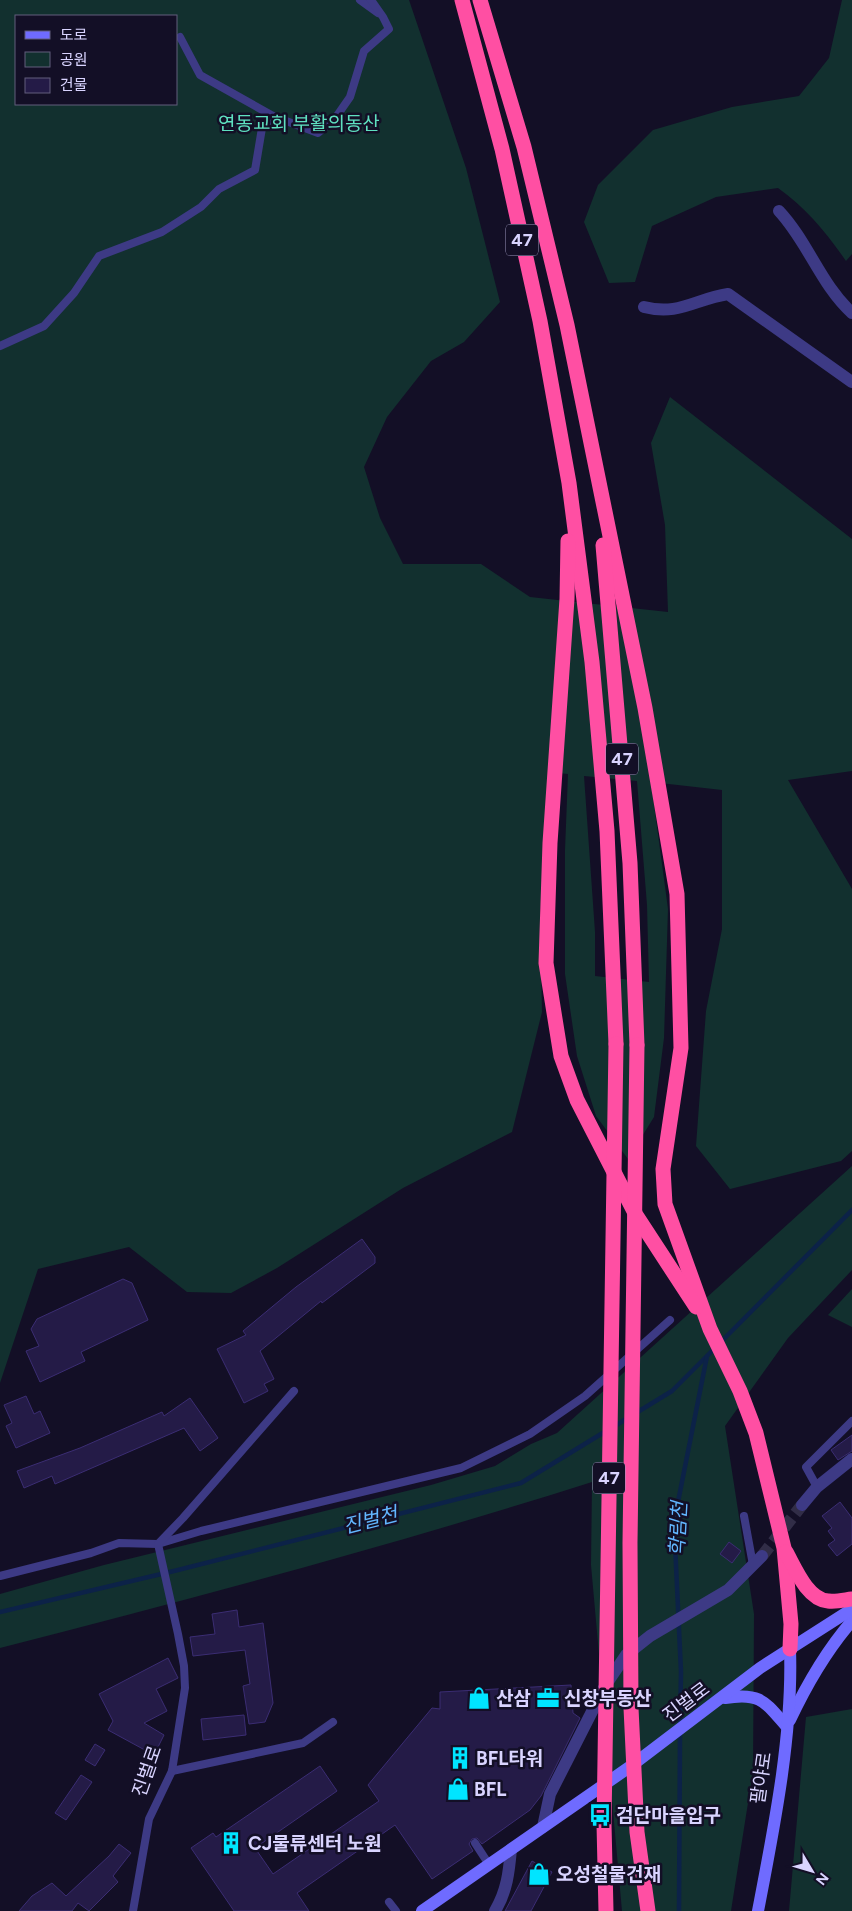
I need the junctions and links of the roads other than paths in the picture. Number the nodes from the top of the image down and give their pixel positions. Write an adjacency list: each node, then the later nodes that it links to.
1 (360, 0): 5 (lane)
2 (371, 0): 5 (lane)
3 (462, 0): 14 (highway, 47)
4 (480, 0): 13 (highway, 47)
5 (384, 17): 7 (lane)
6 (180, 37): 7 (lane)
7 (273, 116): 11 (lane)
8 (779, 211): 10 (street)
9 (644, 307): 12 (street)
10 (852, 313)
11 (0, 346)
12 (852, 382)
13 (597, 474): 16 (highway); 45 (highway, 47, bridge)
14 (569, 484): 16 (highway); 44 (highway, 47, bridge)
15 (670, 1320): 23 (lane)
16 (710, 1329): 24 (highway)
17 (294, 1391): 23 (lane)
18 (852, 1421): 20 (lane)
19 (852, 1459): 20 (street)
20 (817, 1487): 21 (street)
21 (802, 1506)
22 (744, 1516): 25 (lane)
23 (158, 1544): 26 (lane); 34 (lane, 진벌로)
24 (784, 1548): 27 (highway); 30 (highway)
25 (758, 1560): 35 (street)
26 (0, 1576)
27 (852, 1599)
28 (852, 1609): 30 (street, 진벌로)
29 (852, 1621): 33 (street)
30 (790, 1649): 31 (street, 진벌로); 33 (street, 팔야로)
31 (723, 1698): 33 (street); 35 (street, 진벌로)
32 (333, 1722): 34 (lane)
33 (787, 1727): 46 (street, 팔야로)
34 (172, 1771): 40 (lane, 진벌로)
35 (539, 1830): 37 (street, 진벌로)
36 (475, 1843): 38 (lane)
37 (510, 1849): 38 (street, 진벌로); 43 (street)
38 (488, 1863): 42 (street, 진벌로)
39 (389, 1902): 41 (lane)
40 (133, 1911)
41 (396, 1911)
42 (422, 1911)
43 (495, 1911)
44 (606, 1911)
45 (648, 1911)
46 (758, 1911)

